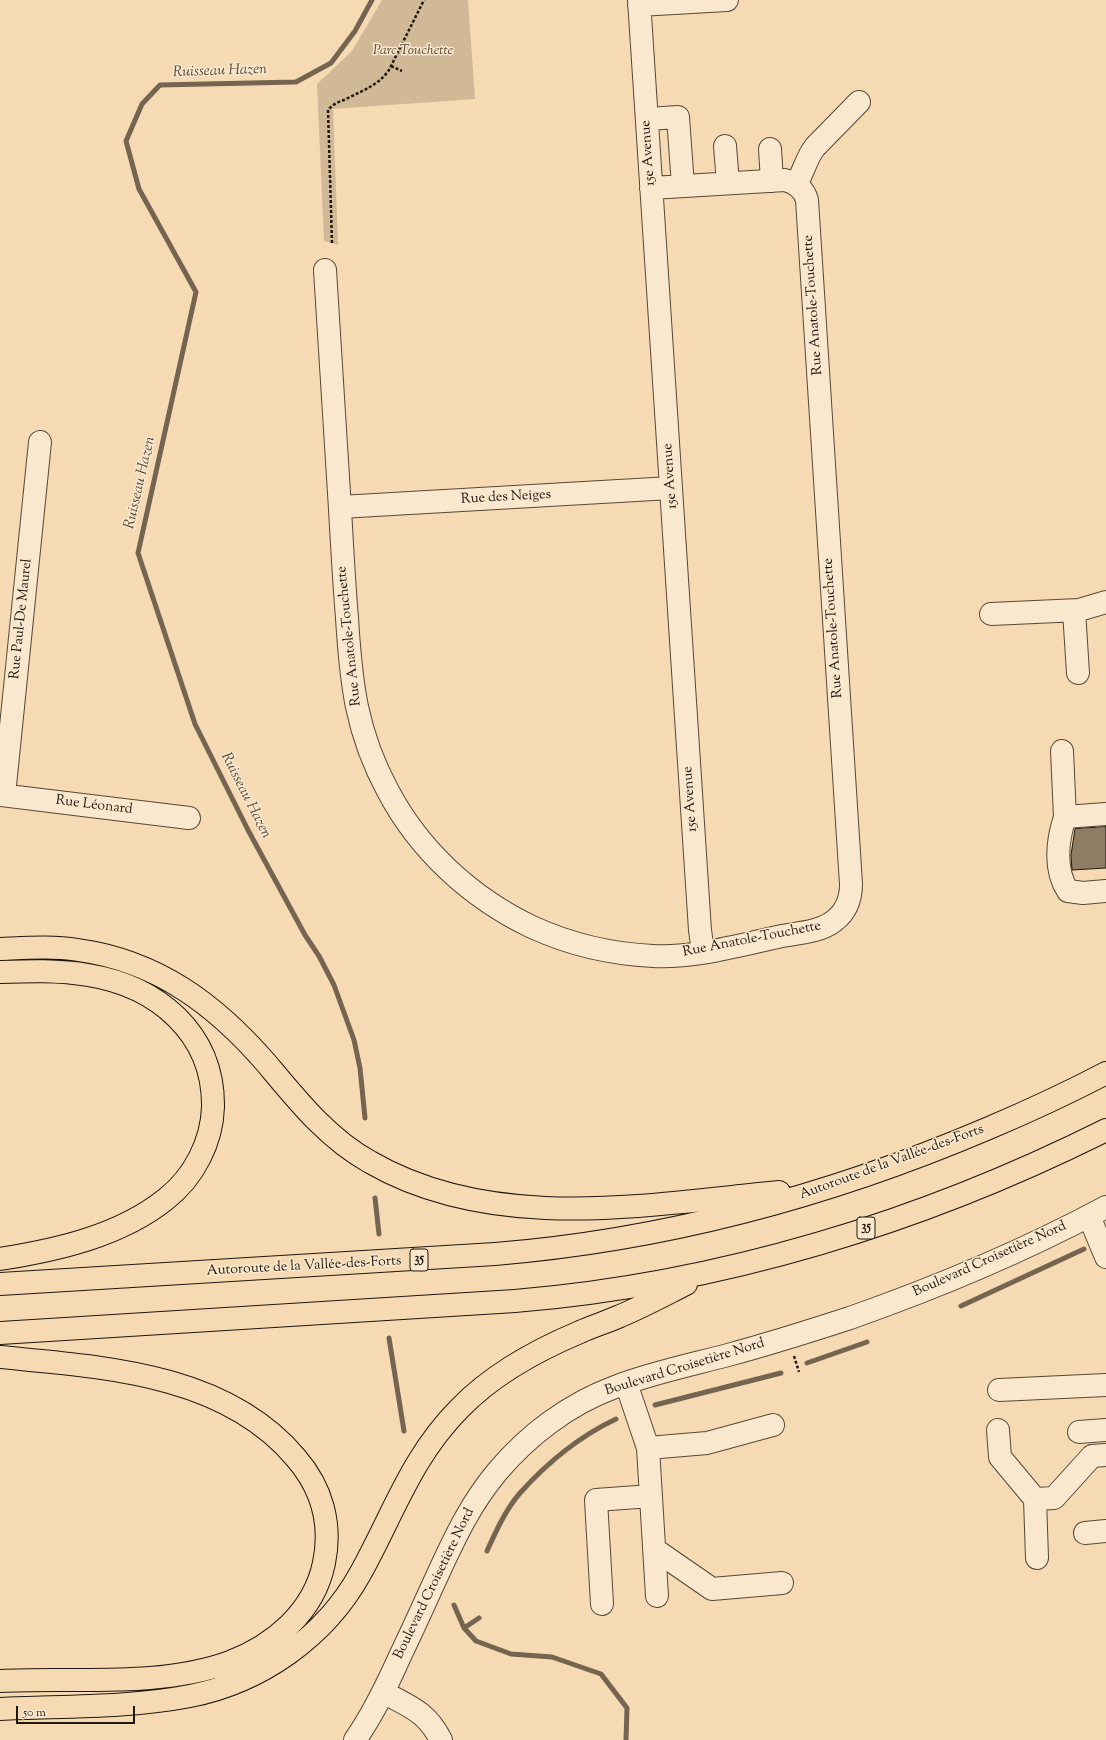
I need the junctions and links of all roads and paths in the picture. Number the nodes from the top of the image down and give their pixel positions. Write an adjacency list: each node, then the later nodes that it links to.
1 (424, 0): 5 (path)
2 (727, 0): 3 (street)
3 (679, 1): 4 (street)
4 (639, 2): 12 (street, 15e Avenue)
5 (418, 13): 6 (path); 7 (path)
6 (421, 14)
7 (396, 55): 8 (path); 9 (path)
8 (400, 57)
9 (391, 66): 10 (path); 22 (path)
10 (402, 71)
11 (859, 102): 19 (street)
12 (646, 119): 13 (street); 14 (street, 15e Avenue)
13 (680, 138): 14 (street); 20 (street)
14 (648, 140): 21 (street, 15e Avenue)
15 (725, 146): 18 (street)
16 (770, 149): 17 (street)
17 (772, 181): 18 (street); 19 (street)
18 (728, 183): 20 (street)
19 (796, 184): 38 (street, Rue Anatole-Touchette)
20 (683, 186): 21 (street)
21 (651, 188): 25 (street, 15e Avenue)
22 (332, 243)
23 (325, 270): 26 (street, Rue Anatole-Touchette)
24 (40, 442): 32 (street, Rue Paul-De Maurel)
25 (671, 488): 26 (street, Rue des Neiges); 38 (street, 15e Avenue)
26 (340, 507): 38 (street, Rue Anatole-Touchette)
27 (1106, 602): 28 (street)
28 (1074, 610): 29 (street); 30 (street)
29 (991, 614)
30 (1078, 673)
31 (1062, 751): 34 (street)
32 (2, 795): 35 (street, Rue Léonard)
33 (1106, 814): 34 (street)
34 (1064, 817): 36 (street)
35 (189, 818)
36 (1106, 891)
37 (0, 949): 42 (highway)
38 (703, 952)
39 (0, 972): 45 (highway)
40 (1106, 1073): 42 (highway, Autoroute de la Vallée-des-Forts / 35)
41 (1106, 1130): 46 (highway, 35)
42 (832, 1187): 47 (highway, Autoroute de la Vallée-des-Forts / 35)
43 (1098, 1212): 44 (street); 50 (street, Boulevard Croisetière Nord)
44 (1106, 1257)
45 (0, 1259)
46 (720, 1268): 48 (highway, 35); 68 (highway)
47 (0, 1284)
48 (0, 1333)
49 (0, 1357): 66 (highway)
50 (626, 1383): 57 (street); 67 (street, Boulevard Croisetière Nord)
51 (1106, 1384): 52 (street)
52 (999, 1390)
53 (773, 1425): 57 (street)
54 (998, 1430): 60 (street)
55 (1106, 1430): 56 (street)
56 (1079, 1432)
57 (648, 1448): 59 (street)
58 (1106, 1455): 60 (street)
59 (651, 1496): 61 (street); 65 (street)
60 (1035, 1499): 62 (street)
61 (654, 1549): 63 (street); 64 (street)
62 (1037, 1558)
63 (782, 1583)
64 (657, 1596)
65 (602, 1604)
66 (0, 1681)
67 (383, 1692): 69 (street, Boulevard Croisetière Nord); 70 (street)
68 (0, 1709)
69 (355, 1740)
70 (441, 1740)

